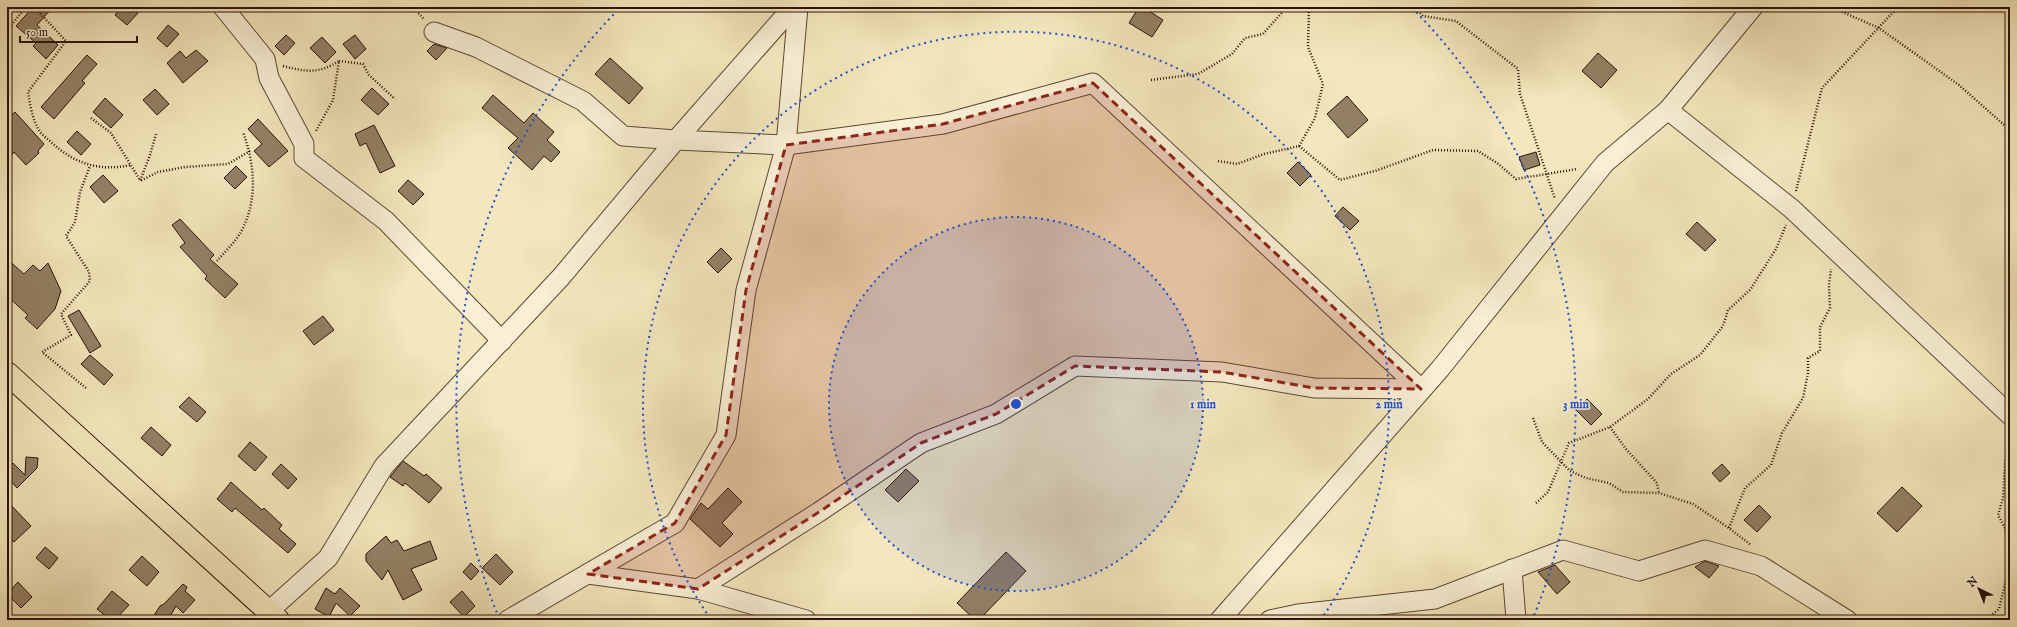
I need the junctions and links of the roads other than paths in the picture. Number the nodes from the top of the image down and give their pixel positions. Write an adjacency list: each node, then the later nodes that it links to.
1 (223, 7): 9 (street)
2 (793, 7): 7 (street)
3 (798, 7): 8 (street)
4 (1753, 7): 6 (street)
5 (434, 32): 7 (street)
6 (1668, 110): 11 (street); 12 (street)
7 (676, 140): 8 (street); 9 (street)
8 (786, 145): 11 (street); 14 (street)
9 (502, 341): 16 (street)
10 (7, 373): 16 (main road)
11 (1421, 389): 15 (street); 19 (street)
12 (2010, 414)
13 (1512, 570): 20 (street); 21 (street); 22 (street)
14 (588, 574): 15 (street); 17 (street)
15 (698, 589): 18 (street)
16 (274, 616)
17 (508, 620)
18 (806, 620)
19 (1220, 620)
20 (1270, 620)
21 (1516, 620)
22 (1847, 620)

